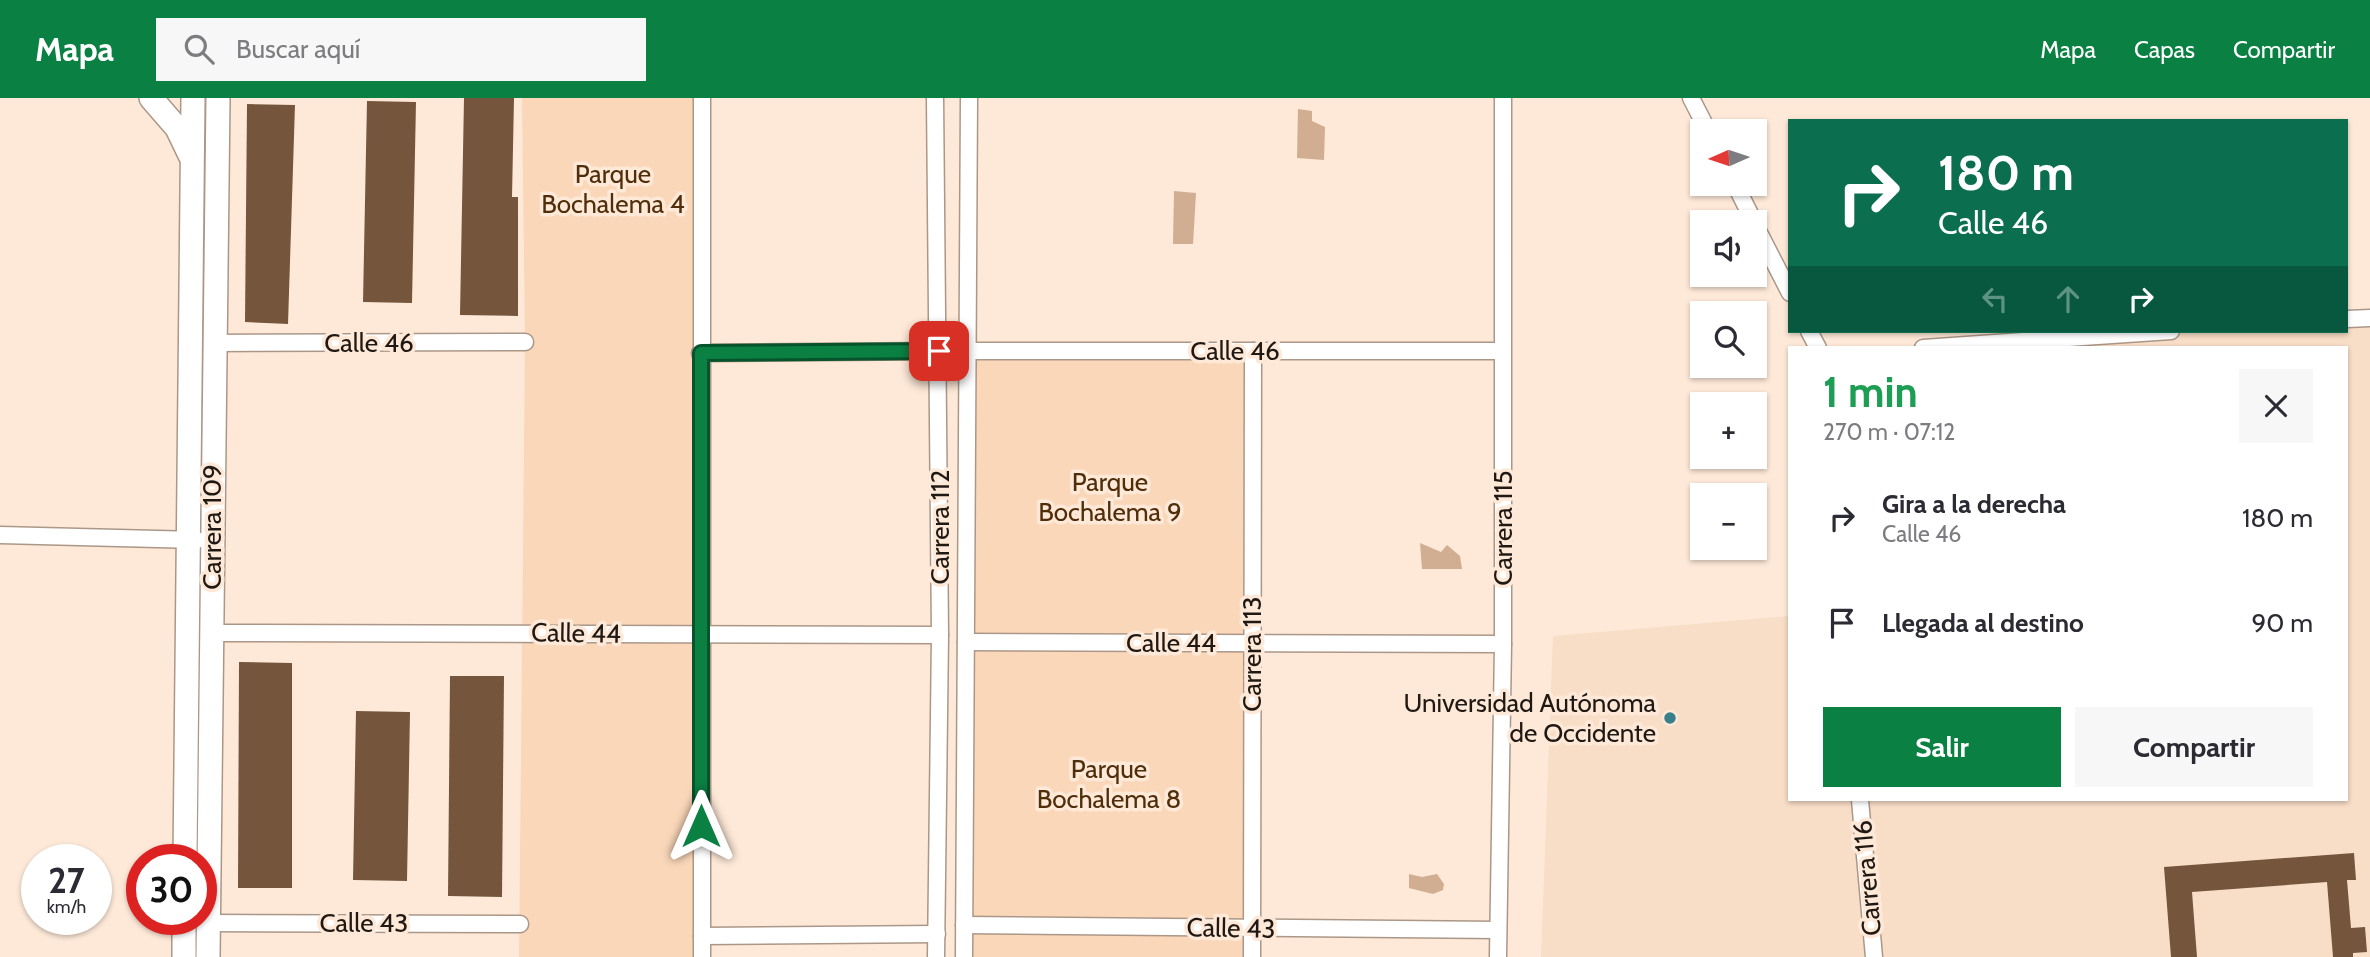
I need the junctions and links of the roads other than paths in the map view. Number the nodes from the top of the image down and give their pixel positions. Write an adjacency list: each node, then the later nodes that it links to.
1 (150, 98): 10 (main road)
2 (192, 98): 10 (main road, Carrera 109)
3 (218, 98): 17 (main road, Carrera 109)
4 (702, 98): 23 (street)
5 (935, 98): 19 (street, Carrera 112)
6 (969, 98): 20 (street, Carrera 112)
7 (1503, 98): 22 (street, Carrera 115)
8 (1691, 98): 9 (street)
9 (1702, 119)
10 (192, 158): 25 (main road, Carrera 109)
11 (1767, 247): 12 (street)
12 (1788, 289)
13 (2370, 317): 14 (street)
14 (2348, 319)
15 (2142, 333): 18 (street)
16 (525, 342): 17 (street, Calle 46)
17 (214, 343): 26 (main road, Carrera 109)
18 (1952, 346)
19 (939, 351): 23 (street); 29 (street, Carrera 112)
20 (968, 351): 21 (street, Calle 46); 30 (street, Carrera 112)
21 (1253, 351): 22 (street, Calle 46); 31 (street, Carrera 113)
22 (1503, 351): 32 (street, Carrera 115)
23 (701, 353): 28 (street)
24 (0, 535): 25 (street)
25 (189, 540): 26 (street); 34 (main road, Carrera 109)
26 (212, 540): 27 (main road, Carrera 109)
27 (211, 633): 28 (street, Calle 44); 35 (main road, Carrera 109)
28 (701, 635): 29 (street, Calle 44); 44 (street)
29 (940, 635): 41 (street, Carrera 112)
30 (966, 642): 31 (street, Calle 44); 38 (street, Carrera 112)
31 (1252, 643): 32 (street, Calle 44); 39 (street, Carrera 113)
32 (1503, 644): 40 (street, Carrera 115)
33 (1860, 801): 52 (street, Carrera 116)
34 (185, 844)
35 (209, 844)
36 (217, 923): 37 (street, Calle 43)
37 (520, 924)
38 (964, 925): 39 (street, Calle 43); 49 (street, Carrera 112)
39 (1252, 928): 40 (street, Calle 43); 50 (street, Carrera 113)
40 (1498, 930): 51 (street, Carrera 115)
41 (937, 934): 44 (street); 48 (street, Carrera 112)
42 (184, 935): 45 (main road)
43 (208, 935): 46 (main road, Carrera 109)
44 (702, 936): 47 (street)
45 (184, 957)
46 (208, 957)
47 (702, 957)
48 (936, 957)
49 (964, 957)
50 (1252, 957)
51 (1498, 957)
52 (1874, 957)

